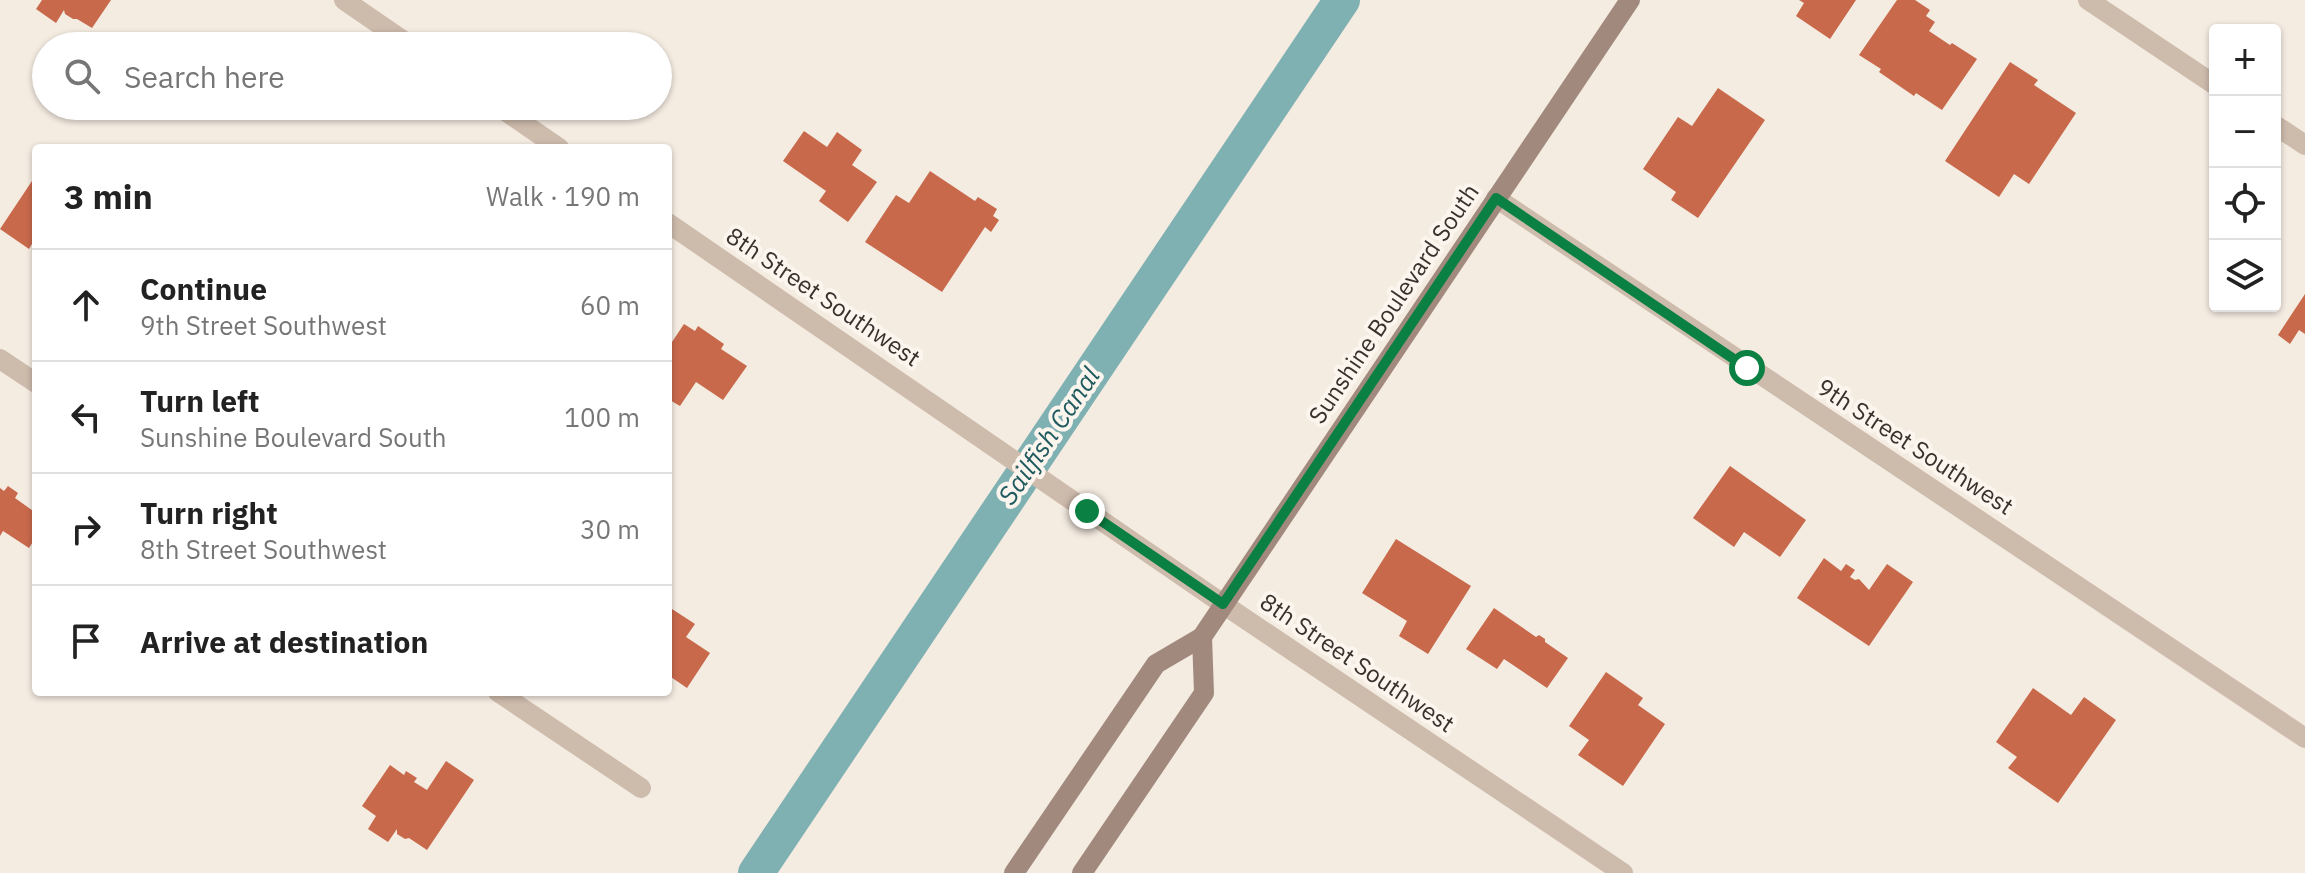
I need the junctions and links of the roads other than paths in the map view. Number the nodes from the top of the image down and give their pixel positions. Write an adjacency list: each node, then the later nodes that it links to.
1 (344, 0): 4 (street)
2 (1630, 0): 10 (street, Sunshine Boulevard South)
3 (2088, 0): 5 (street)
4 (391, 32)
5 (2209, 81)
6 (518, 120): 8 (street)
7 (2281, 129): 9 (street)
8 (553, 144)
9 (2305, 145)
10 (1496, 198): 14 (street, Sunshine Boulevard South); 17 (street, 9th Street Southwest)
11 (672, 226): 14 (street, 8th Street Southwest)
12 (0, 359): 13 (street)
13 (32, 380)
14 (1223, 604): 15 (street, Sunshine Boulevard South); 21 (street, 8th Street Southwest)
15 (1202, 637): 19 (street, Sunshine Boulevard South); 20 (street)
16 (504, 696): 18 (street)
17 (2305, 738)
18 (641, 788)
19 (1014, 873)
20 (1082, 873)
21 (1623, 873)

